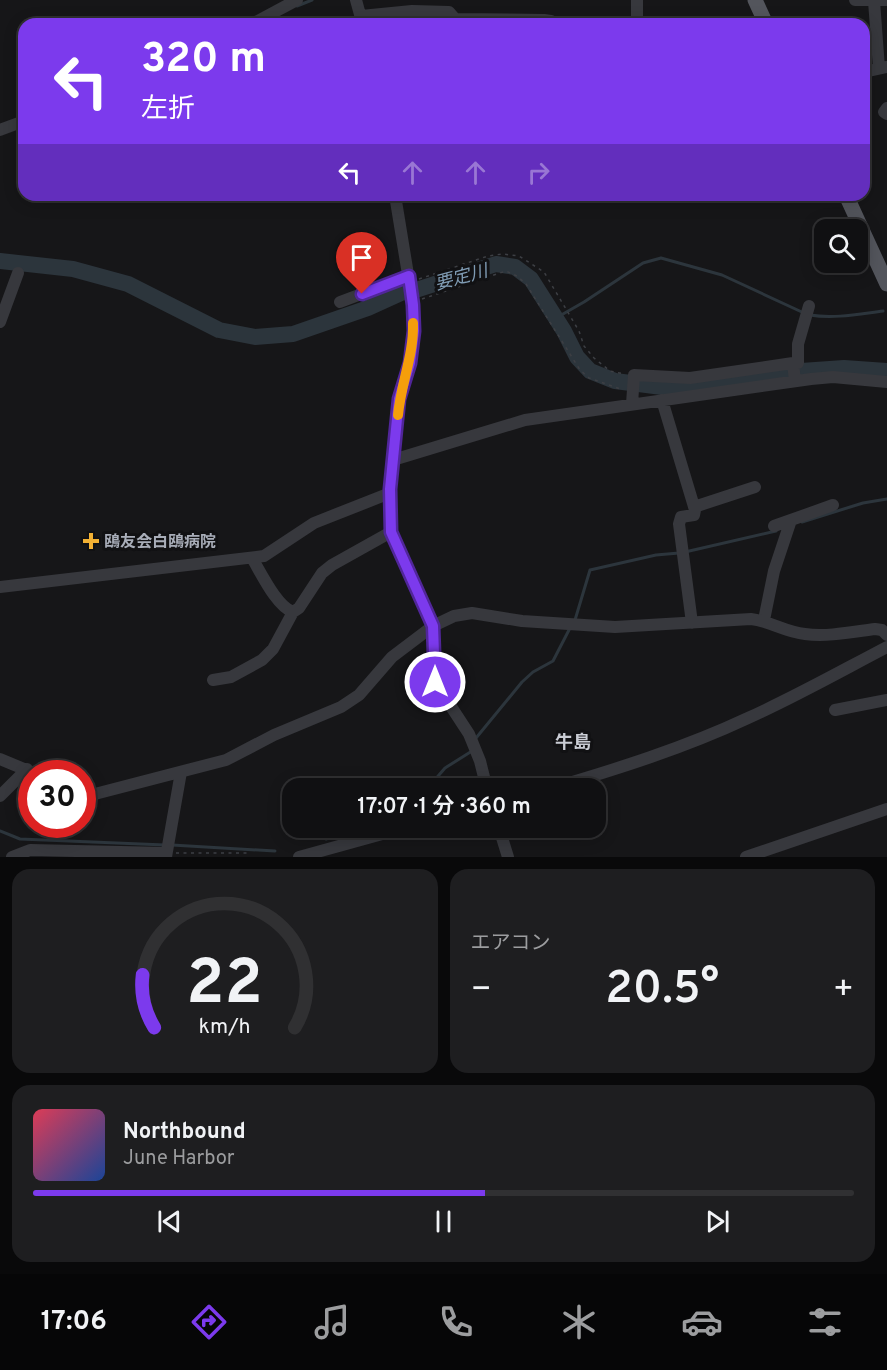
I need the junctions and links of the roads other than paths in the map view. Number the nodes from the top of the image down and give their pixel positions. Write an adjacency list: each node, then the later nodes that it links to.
1 (356, 0): 9 (street)
2 (637, 0): 12 (street)
3 (755, 0): 13 (main road)
4 (855, 0): 7 (street)
5 (887, 0): 7 (street)
6 (293, 1): 8 (street)
7 (874, 1): 14 (street)
8 (263, 18)
9 (361, 18)
10 (373, 18): 11 (street)
11 (454, 18)
12 (637, 18)
13 (763, 18)
14 (883, 68)
15 (887, 108): 16 (street)
16 (887, 114)
17 (18, 124): 18 (street)
18 (0, 130)
19 (396, 201): 22 (street)
20 (849, 201): 23 (main road)
21 (18, 273): 26 (street)
22 (409, 280): 24 (street); 31 (street)
23 (887, 284)
24 (340, 302)
25 (807, 313): 27 (street)
26 (0, 322)
27 (794, 372): 28 (street); 29 (street); 30 (street)
28 (887, 382)
29 (633, 388): 30 (street); 31 (street)
30 (662, 400): 35 (street)
31 (393, 460): 33 (street)
32 (755, 487): 35 (street)
33 (390, 493): 38 (street); 39 (street)
34 (833, 505): 36 (street)
35 (694, 507): 43 (street)
36 (790, 520): 37 (street); 42 (street)
37 (774, 526)
38 (391, 532): 41 (street); 44 (street)
39 (252, 558): 40 (street); 41 (street)
40 (0, 587)
41 (293, 612): 47 (street)
42 (764, 620): 43 (street); 45 (street)
43 (692, 623): 44 (street)
44 (433, 626): 52 (street); 53 (street)
45 (887, 635)
46 (887, 647): 54 (street)
47 (213, 680)
48 (887, 700): 49 (street)
49 (835, 710)
50 (0, 759): 51 (street)
51 (18, 766)
52 (181, 772): 56 (street); 61 (street)
53 (484, 778)
54 (586, 778)
55 (18, 782): 57 (street)
56 (96, 794)
57 (0, 796)
58 (887, 809): 65 (street)
59 (368, 838): 63 (street)
60 (502, 838): 64 (street)
61 (166, 855): 62 (street)
62 (12, 857)
63 (299, 857)
64 (508, 857)
65 (746, 857)

